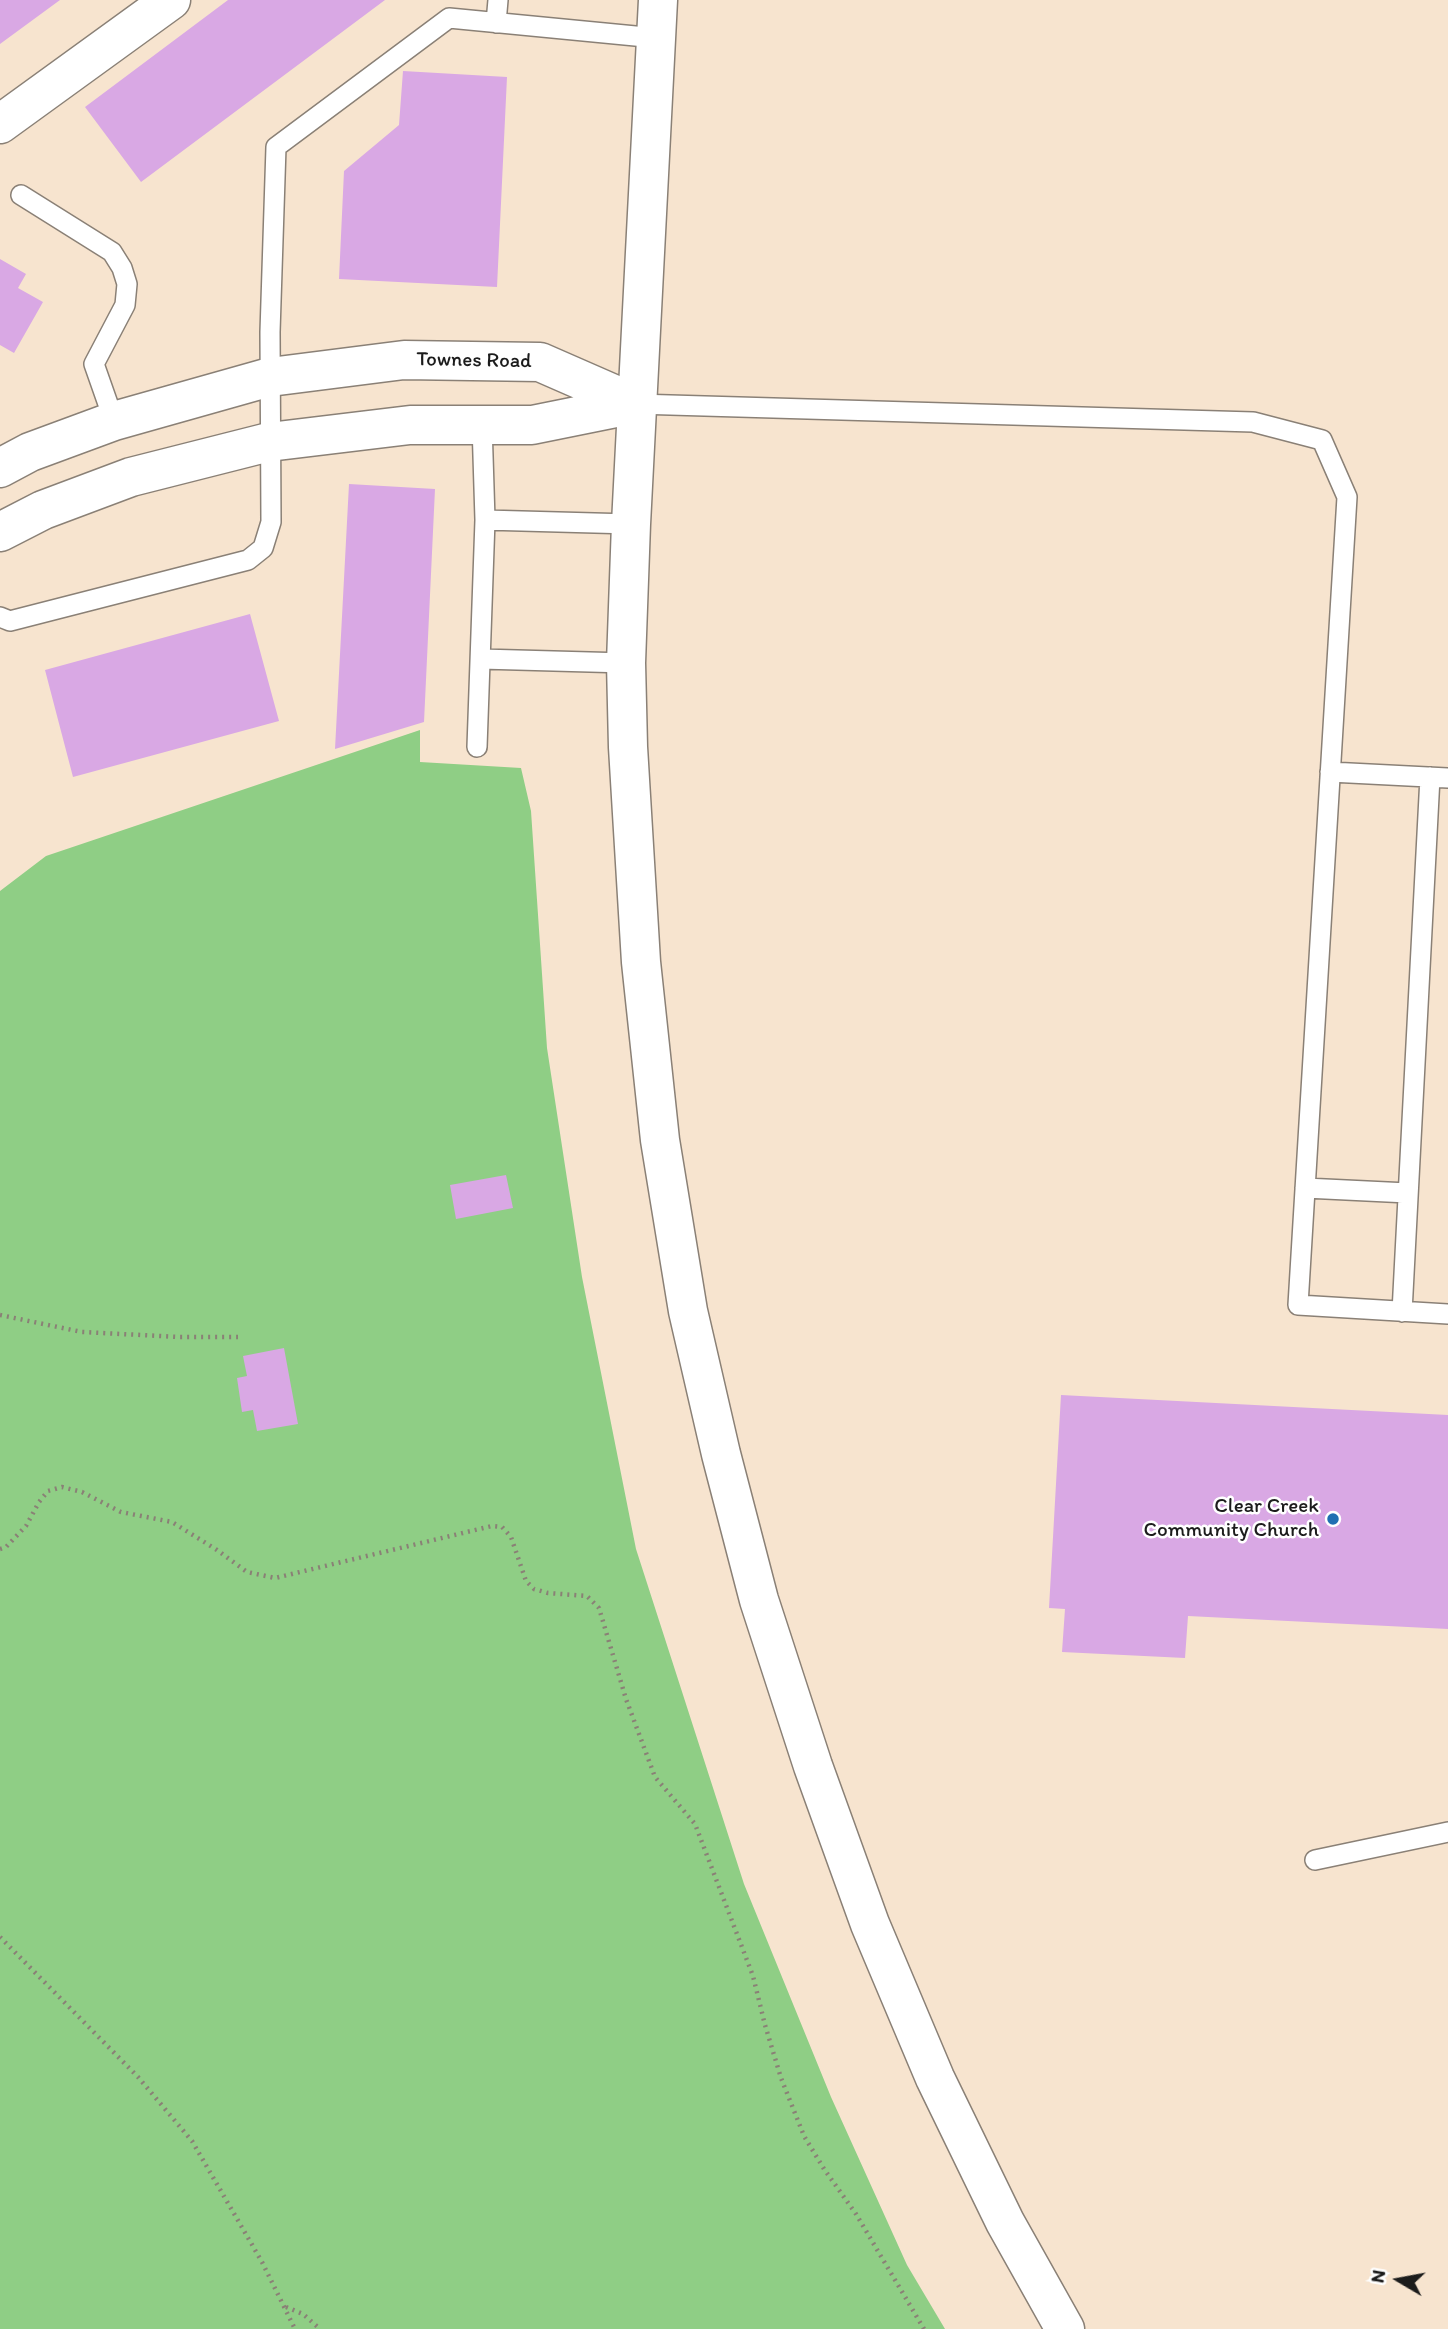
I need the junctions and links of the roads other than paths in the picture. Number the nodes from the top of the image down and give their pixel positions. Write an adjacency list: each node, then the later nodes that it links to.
1 (171, 0): 6 (main road)
2 (498, 0): 4 (lane)
3 (658, 0): 5 (main road)
4 (496, 23): 5 (lane); 8 (lane)
5 (656, 37): 9 (main road)
6 (0, 124)
7 (21, 195): 10 (lane)
8 (270, 377): 9 (main road, Townes Road); 10 (main road, Townes Road); 12 (lane)
9 (636, 404): 11 (main road); 15 (main road); 21 (lane)
10 (114, 421): 13 (main road, Townes Road)
11 (482, 424): 12 (main road); 14 (lane)
12 (269, 442): 16 (main road); 17 (lane)
13 (0, 468)
14 (485, 520): 15 (lane); 18 (lane)
15 (631, 524): 19 (main road)
16 (0, 532)
17 (0, 617)
18 (481, 659): 19 (lane); 20 (lane)
19 (626, 663): 29 (main road)
20 (477, 747)
21 (1330, 772): 22 (lane); 23 (lane)
22 (1439, 777): 24 (lane)
23 (1305, 1188): 24 (lane); 25 (lane)
24 (1408, 1194): 25 (lane)
25 (1402, 1312): 26 (lane)
26 (1448, 1314)
27 (1448, 1832): 28 (lane)
28 (1315, 1860)
29 (1065, 2329)

